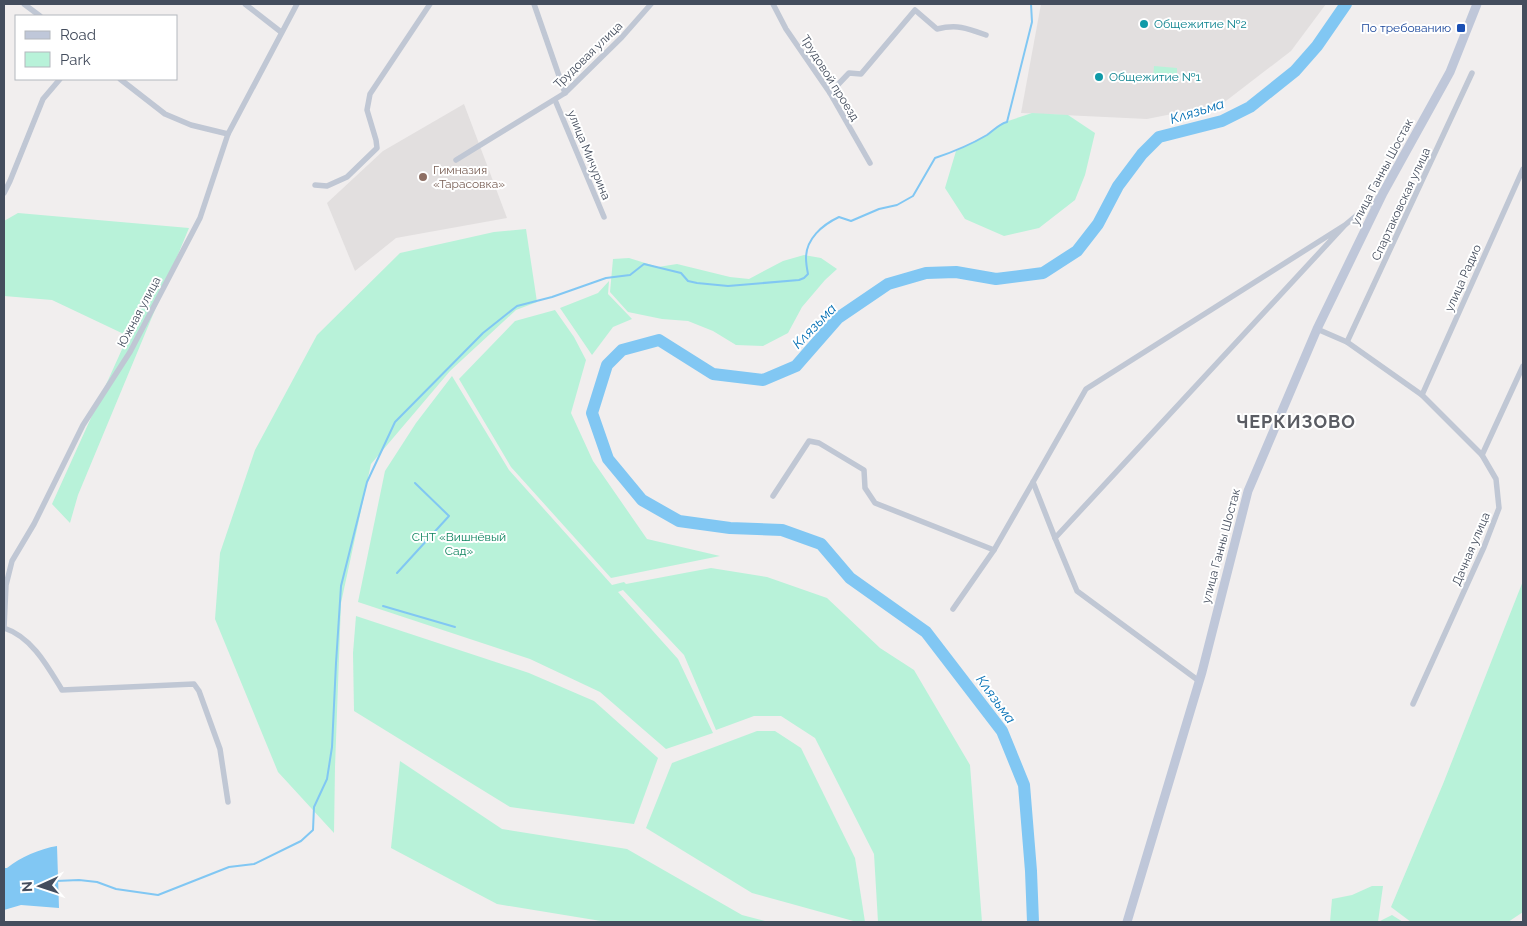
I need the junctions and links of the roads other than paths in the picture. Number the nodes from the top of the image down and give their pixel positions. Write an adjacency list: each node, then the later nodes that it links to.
1 (24, 4): 9 (street)
2 (245, 4): 10 (street)
3 (298, 4): 10 (street, Южная улица)
4 (430, 4): 22 (street)
5 (534, 4): 15 (street, улица Мичурина)
6 (651, 4): 15 (street, Трудовая улица)
7 (773, 4): 16 (street, Трудовой проезд)
8 (1477, 4): 24 (main road, улица Ганны Шостак)
9 (39, 15)
10 (281, 32): 18 (street, Южная улица)
11 (986, 35): 16 (street)
12 (1472, 73): 28 (street, Спартаковская улица)
13 (59, 80): 23 (street)
14 (121, 80): 18 (street)
15 (565, 93): 17 (street, Трудовая улица)
16 (830, 93): 20 (street, Трудовой проезд)
17 (555, 100): 19 (street, Трудовая улица); 25 (street, улица Мичурина)
18 (228, 134): 37 (street, Южная улица)
19 (456, 160)
20 (870, 163)
21 (1523, 169): 30 (street, улица Радио)
22 (314, 185)
23 (4, 193)
24 (1383, 193): 26 (street); 27 (main road, улица Ганны Шостак)
25 (604, 217)
26 (1345, 225): 32 (street); 34 (street)
27 (1317, 329): 28 (street, Дачная улица); 38 (main road, улица Ганны Шостак)
28 (1347, 342): 30 (street, Дачная улица)
29 (1523, 366): 31 (street)
30 (1422, 394): 31 (street, Дачная улица)
31 (1482, 455): 39 (street, Дачная улица)
32 (1033, 482): 34 (street); 35 (street)
33 (773, 496): 35 (street)
34 (1055, 538): 38 (street)
35 (994, 550): 36 (street)
36 (953, 609)
37 (4, 628): 40 (street)
38 (1199, 681): 41 (main road, улица Ганны Шостак)
39 (1413, 704)
40 (228, 802)
41 (1127, 922)

